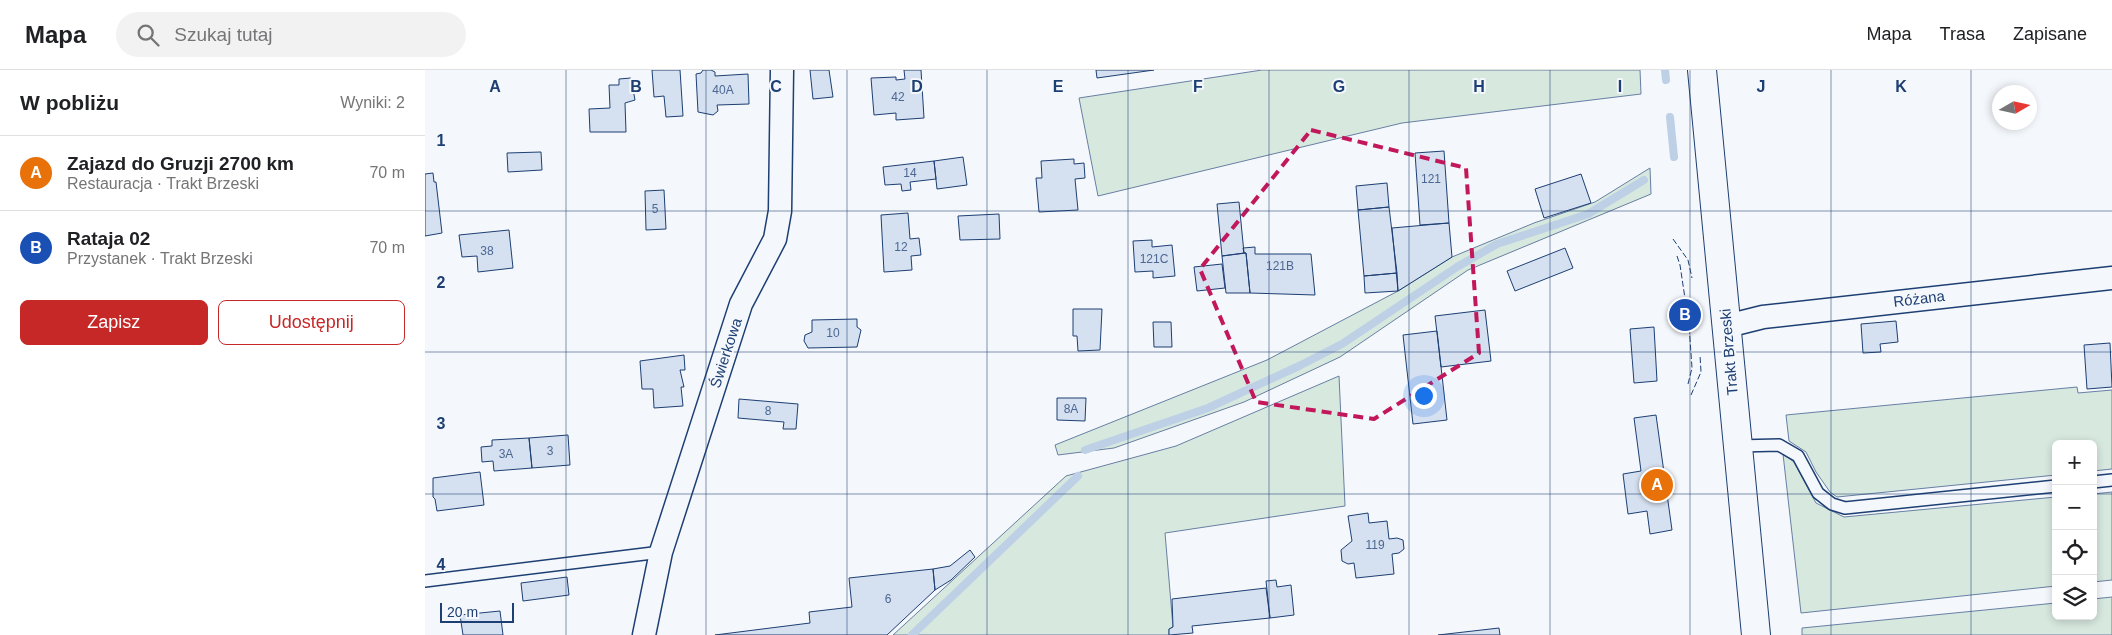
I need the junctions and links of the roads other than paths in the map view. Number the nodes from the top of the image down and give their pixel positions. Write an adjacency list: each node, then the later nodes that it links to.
1 (782, 70): 9 (street, Świerkowa)
2 (1702, 70): 4 (main road, Trakt Brzeski)
3 (2112, 278): 4 (street, Różana)
4 (1727, 326): 5 (main road, Trakt Brzeski)
5 (1738, 446): 8 (lane); 12 (main road, Trakt Brzeski)
6 (2112, 480): 7 (lane)
7 (2097, 482)
8 (2052, 486)
9 (661, 552): 10 (lane); 11 (street, Świerkowa)
10 (425, 581)
11 (645, 635)
12 (1756, 635)

